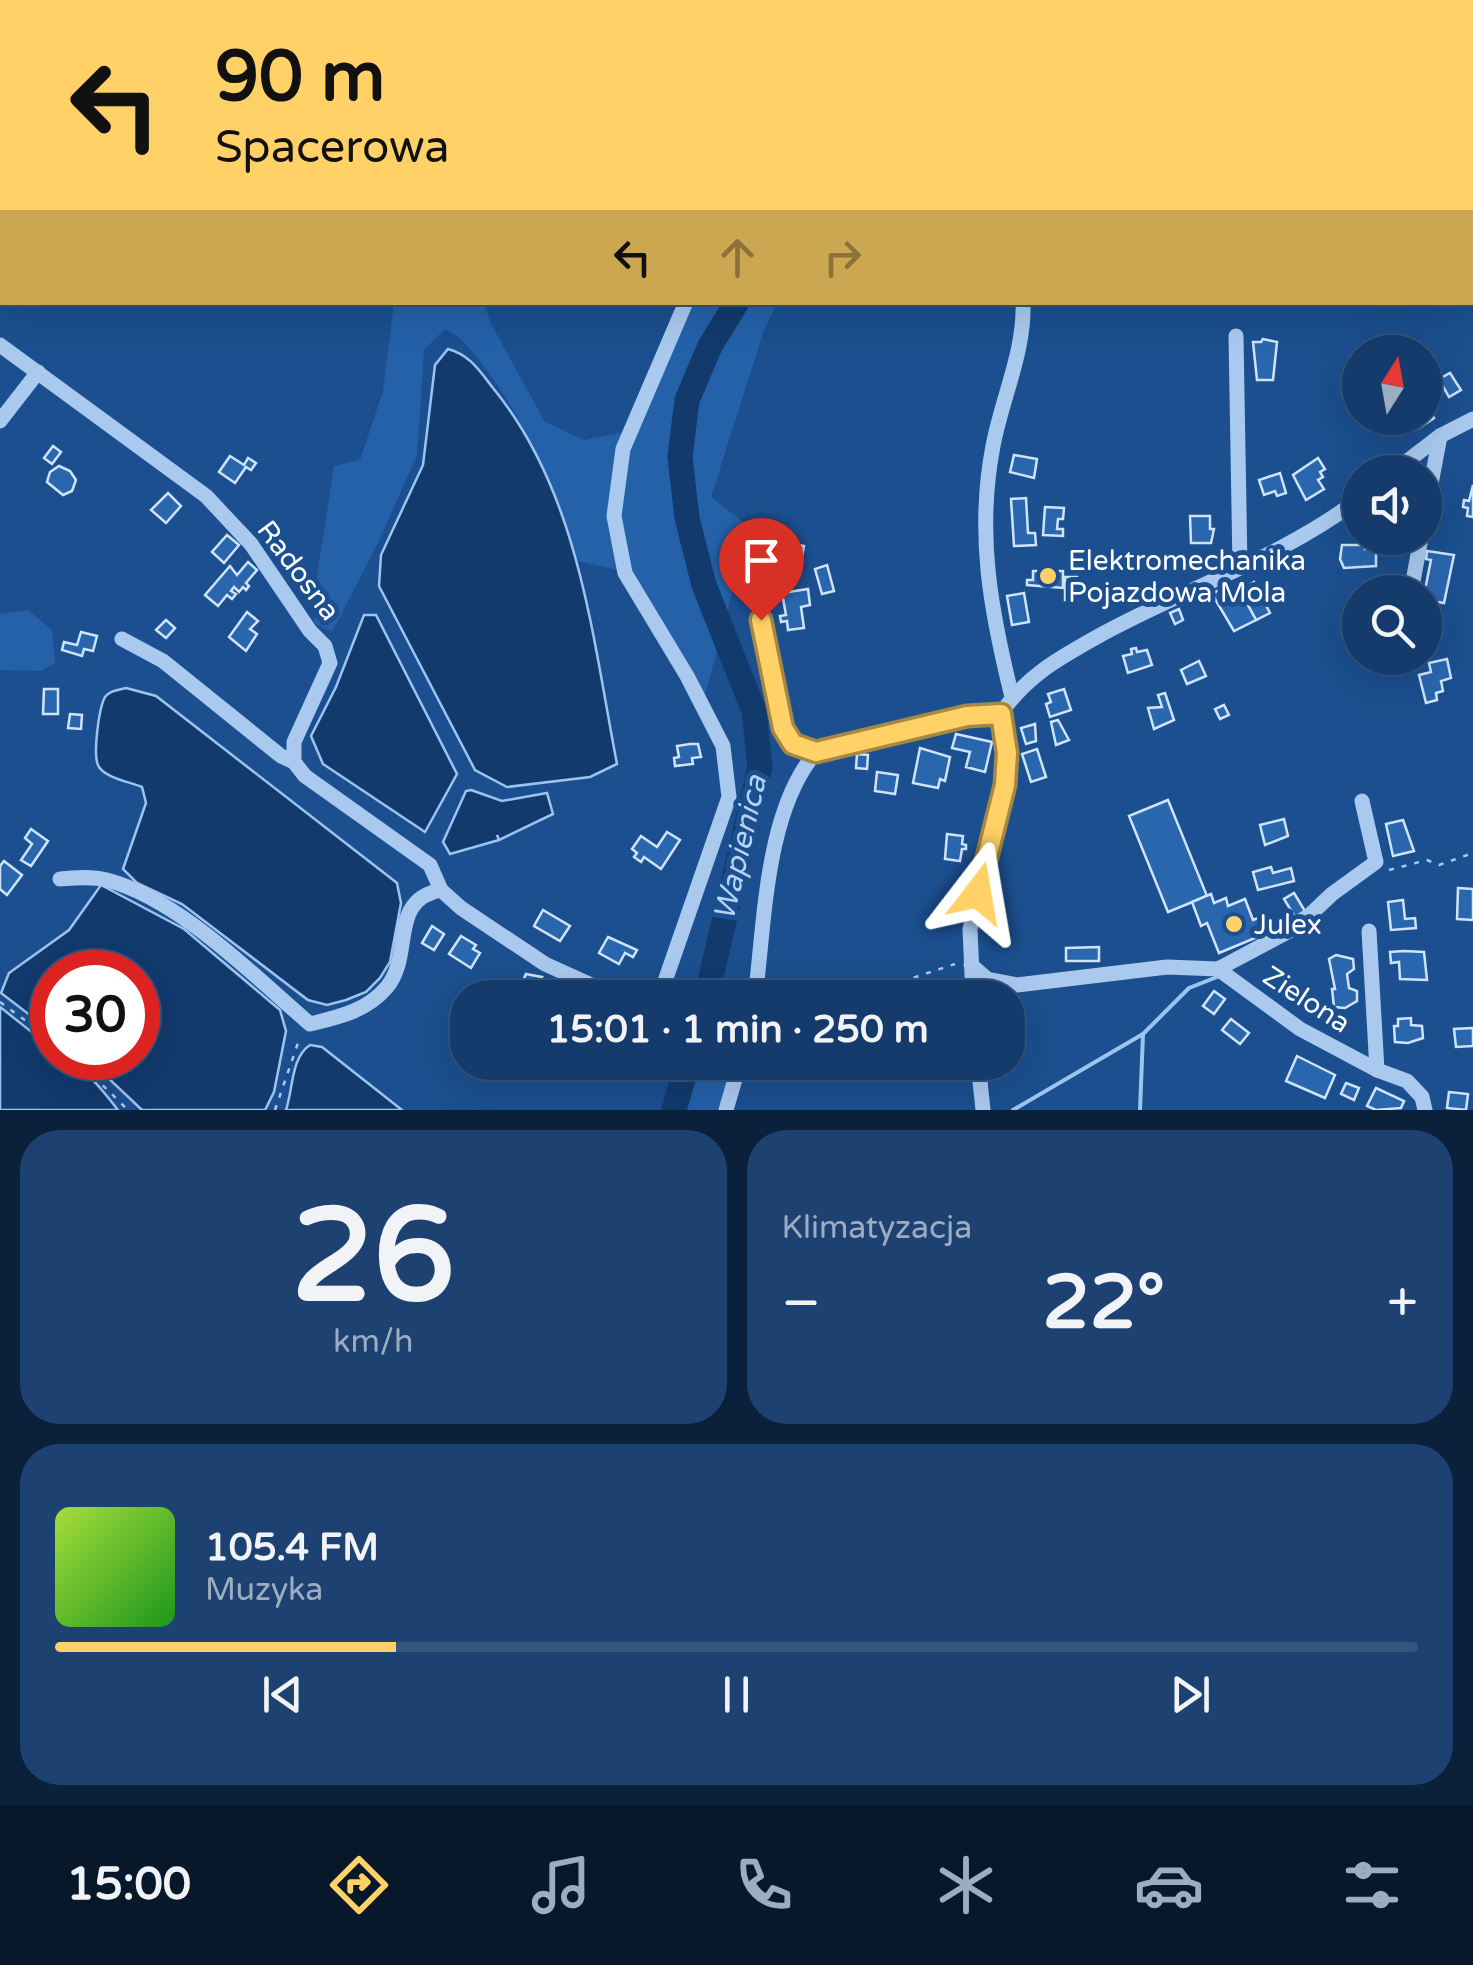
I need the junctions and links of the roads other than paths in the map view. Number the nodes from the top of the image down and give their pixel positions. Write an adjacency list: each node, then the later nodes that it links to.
1 (685, 305): 26 (street)
2 (1023, 305): 15 (street)
3 (1236, 336): 12 (street)
4 (0, 345): 5 (street, Radosna)
5 (38, 372): 7 (street); 18 (street, Radosna)
6 (1473, 419): 8 (street)
7 (0, 420)
8 (1440, 436): 9 (street); 10 (street)
9 (1416, 455)
10 (1436, 455)
11 (1342, 509): 12 (street)
12 (1240, 567): 15 (street)
13 (761, 620): 17 (street)
14 (122, 639): 18 (street)
15 (1012, 697): 16 (street)
16 (1001, 714): 17 (street); 23 (street)
17 (816, 752): 27 (street)
18 (294, 762): 21 (street)
19 (1362, 801): 24 (street)
20 (60, 879): 21 (street)
21 (441, 890): 25 (street)
22 (1369, 931): 29 (street)
23 (971, 964): 24 (street); 28 (street)
24 (1218, 969): 29 (street, Zielona)
25 (580, 980)
26 (665, 980)
27 (757, 980)
28 (972, 980)
29 (1377, 1070): 34 (street, Zielona)
30 (735, 1080): 32 (street)
31 (980, 1080): 33 (street)
32 (726, 1110)
33 (983, 1110)
34 (1425, 1110)

